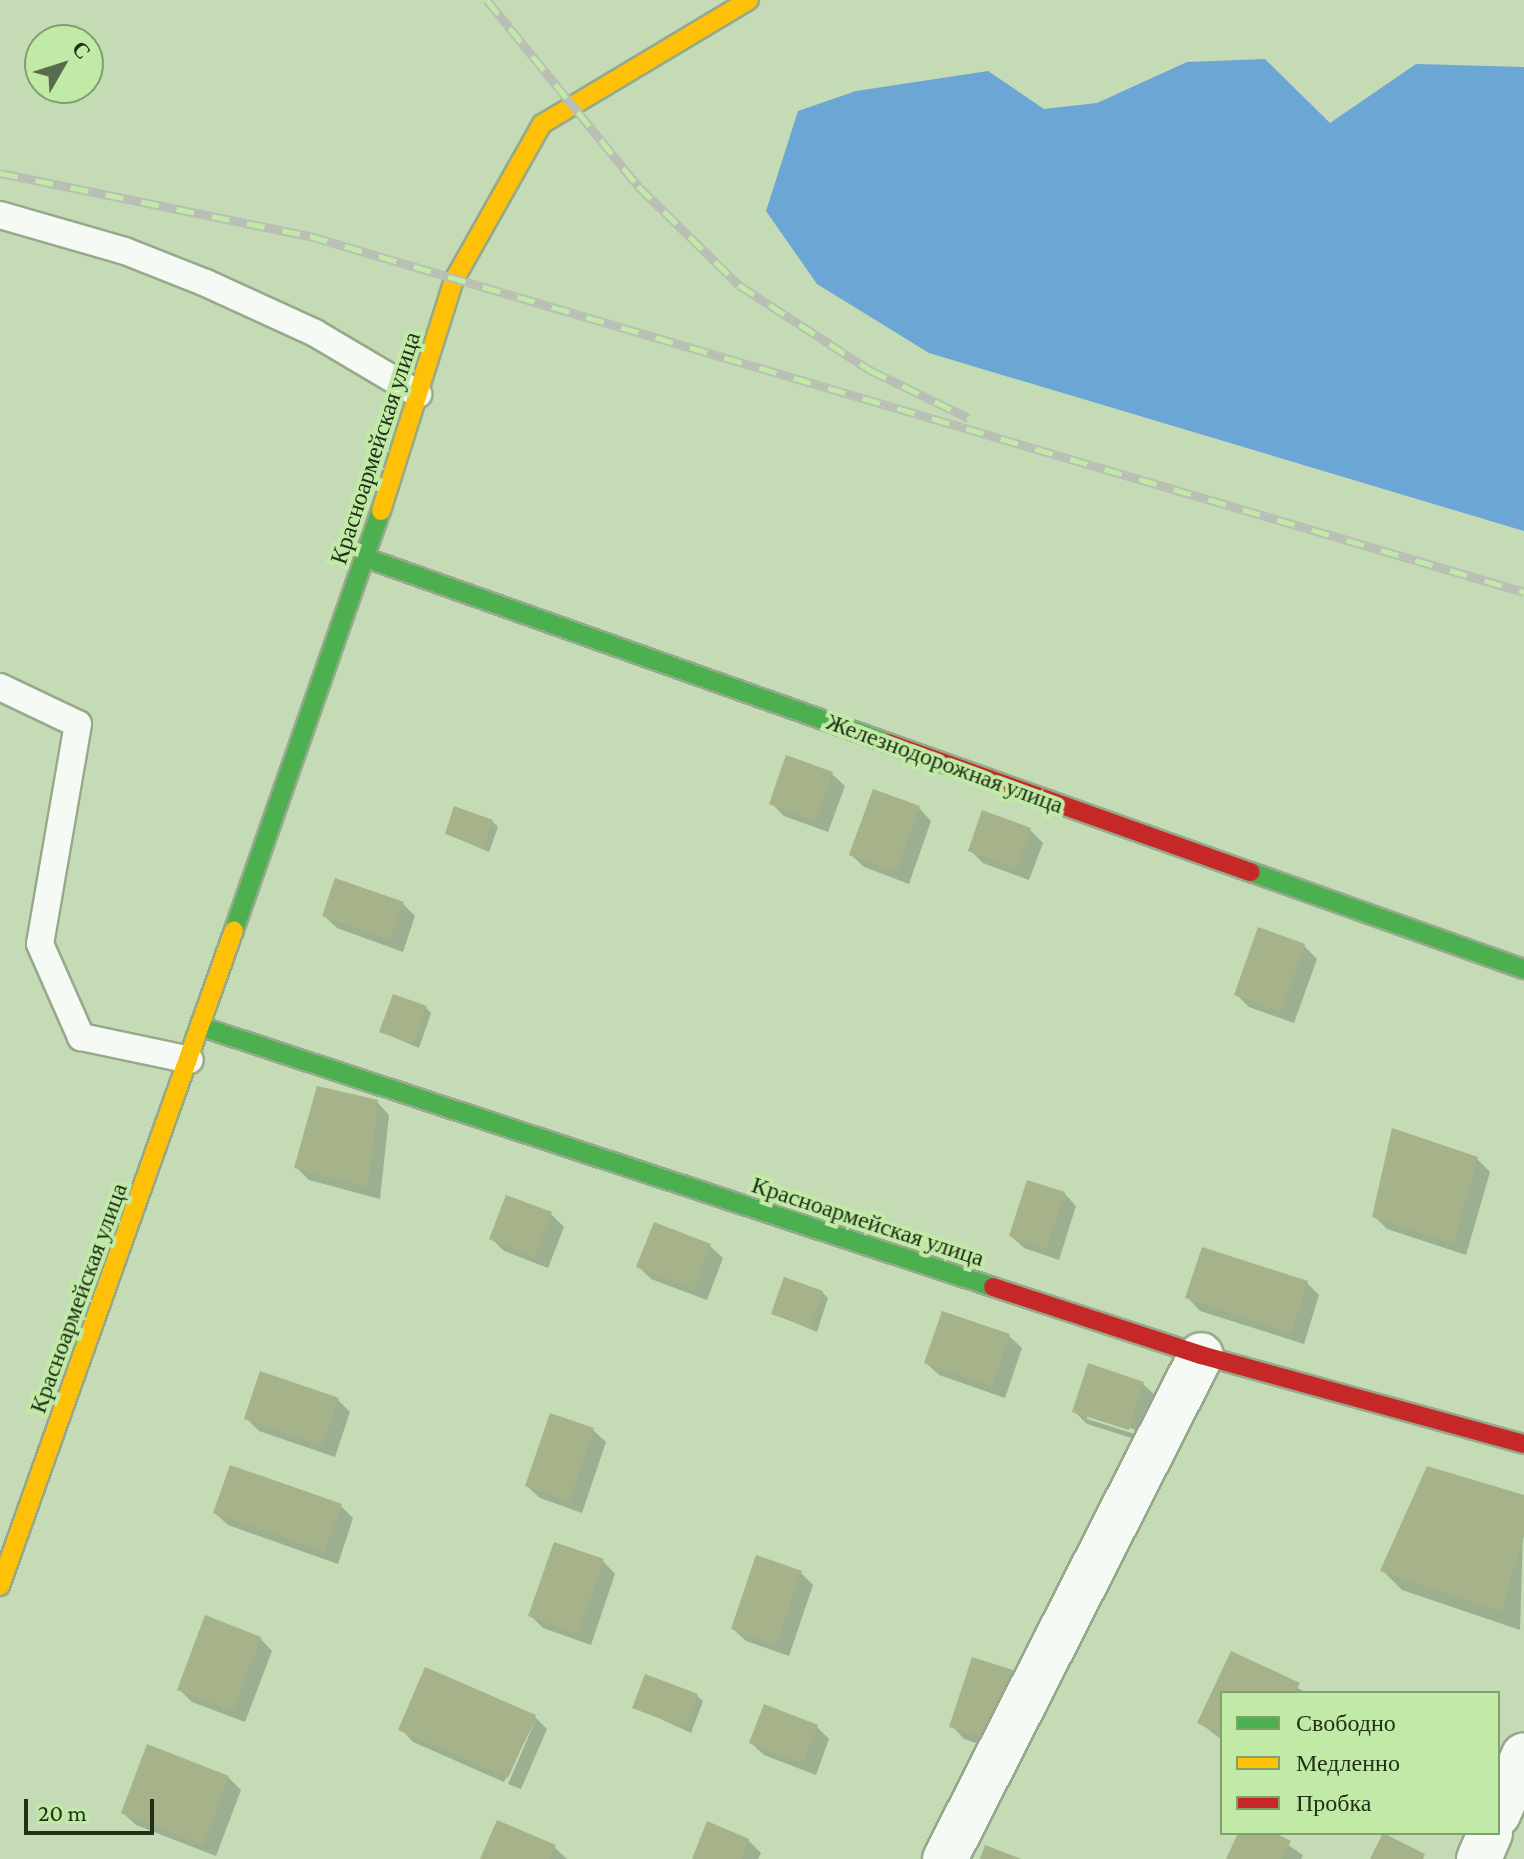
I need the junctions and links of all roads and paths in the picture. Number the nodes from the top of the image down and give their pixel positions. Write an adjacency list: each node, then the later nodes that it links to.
1 (749, 0): 3 (street, Красноармейская улица)
2 (0, 215): 3 (lane)
3 (418, 394): 4 (street, Красноармейская улица)
4 (366, 558): 6 (street, Железнодорожная улица); 7 (street, Красноармейская улица)
5 (0, 687): 8 (lane)
6 (1524, 969)
7 (202, 1027): 8 (street, Красноармейская улица); 9 (street, Красноармейская улица)
8 (190, 1060): 11 (street, Красноармейская улица)
9 (1201, 1355): 10 (street, Красноармейская улица); 15 (street)
10 (1524, 1444)
11 (0, 1586)
12 (1524, 1755): 13 (street)
13 (1500, 1809)
14 (1489, 1835): 16 (street)
15 (945, 1859)
16 (1479, 1859)

